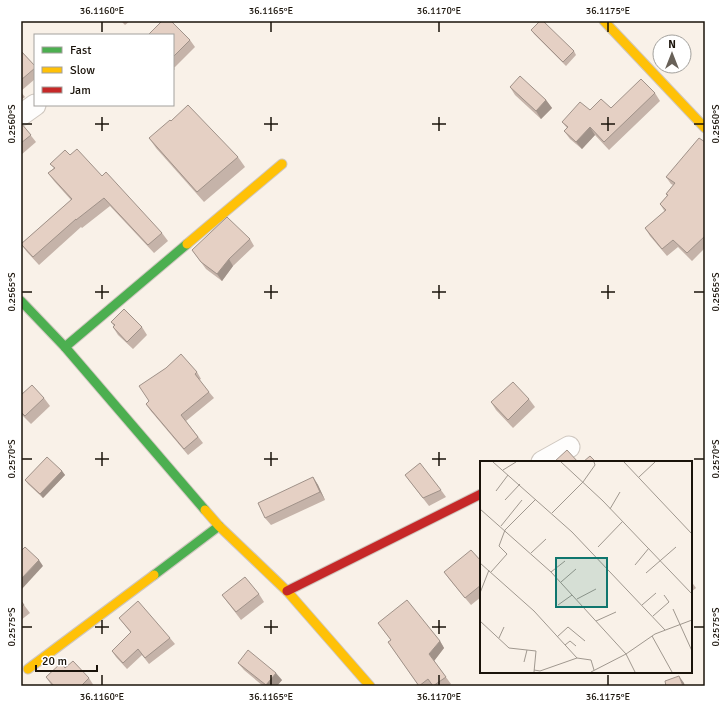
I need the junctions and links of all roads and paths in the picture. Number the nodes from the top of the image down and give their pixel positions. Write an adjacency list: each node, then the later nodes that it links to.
1 (604, 21): 4 (street)
2 (34, 106): 3 (street)
3 (21, 115)
4 (705, 128)
5 (282, 164): 7 (street)
6 (21, 301): 7 (street)
7 (65, 348): 11 (street)
8 (569, 447): 9 (street)
9 (544, 461)
10 (480, 494): 12 (street)
11 (219, 526): 12 (street); 13 (street)
12 (287, 591): 14 (street)
13 (28, 669)
14 (370, 686)

